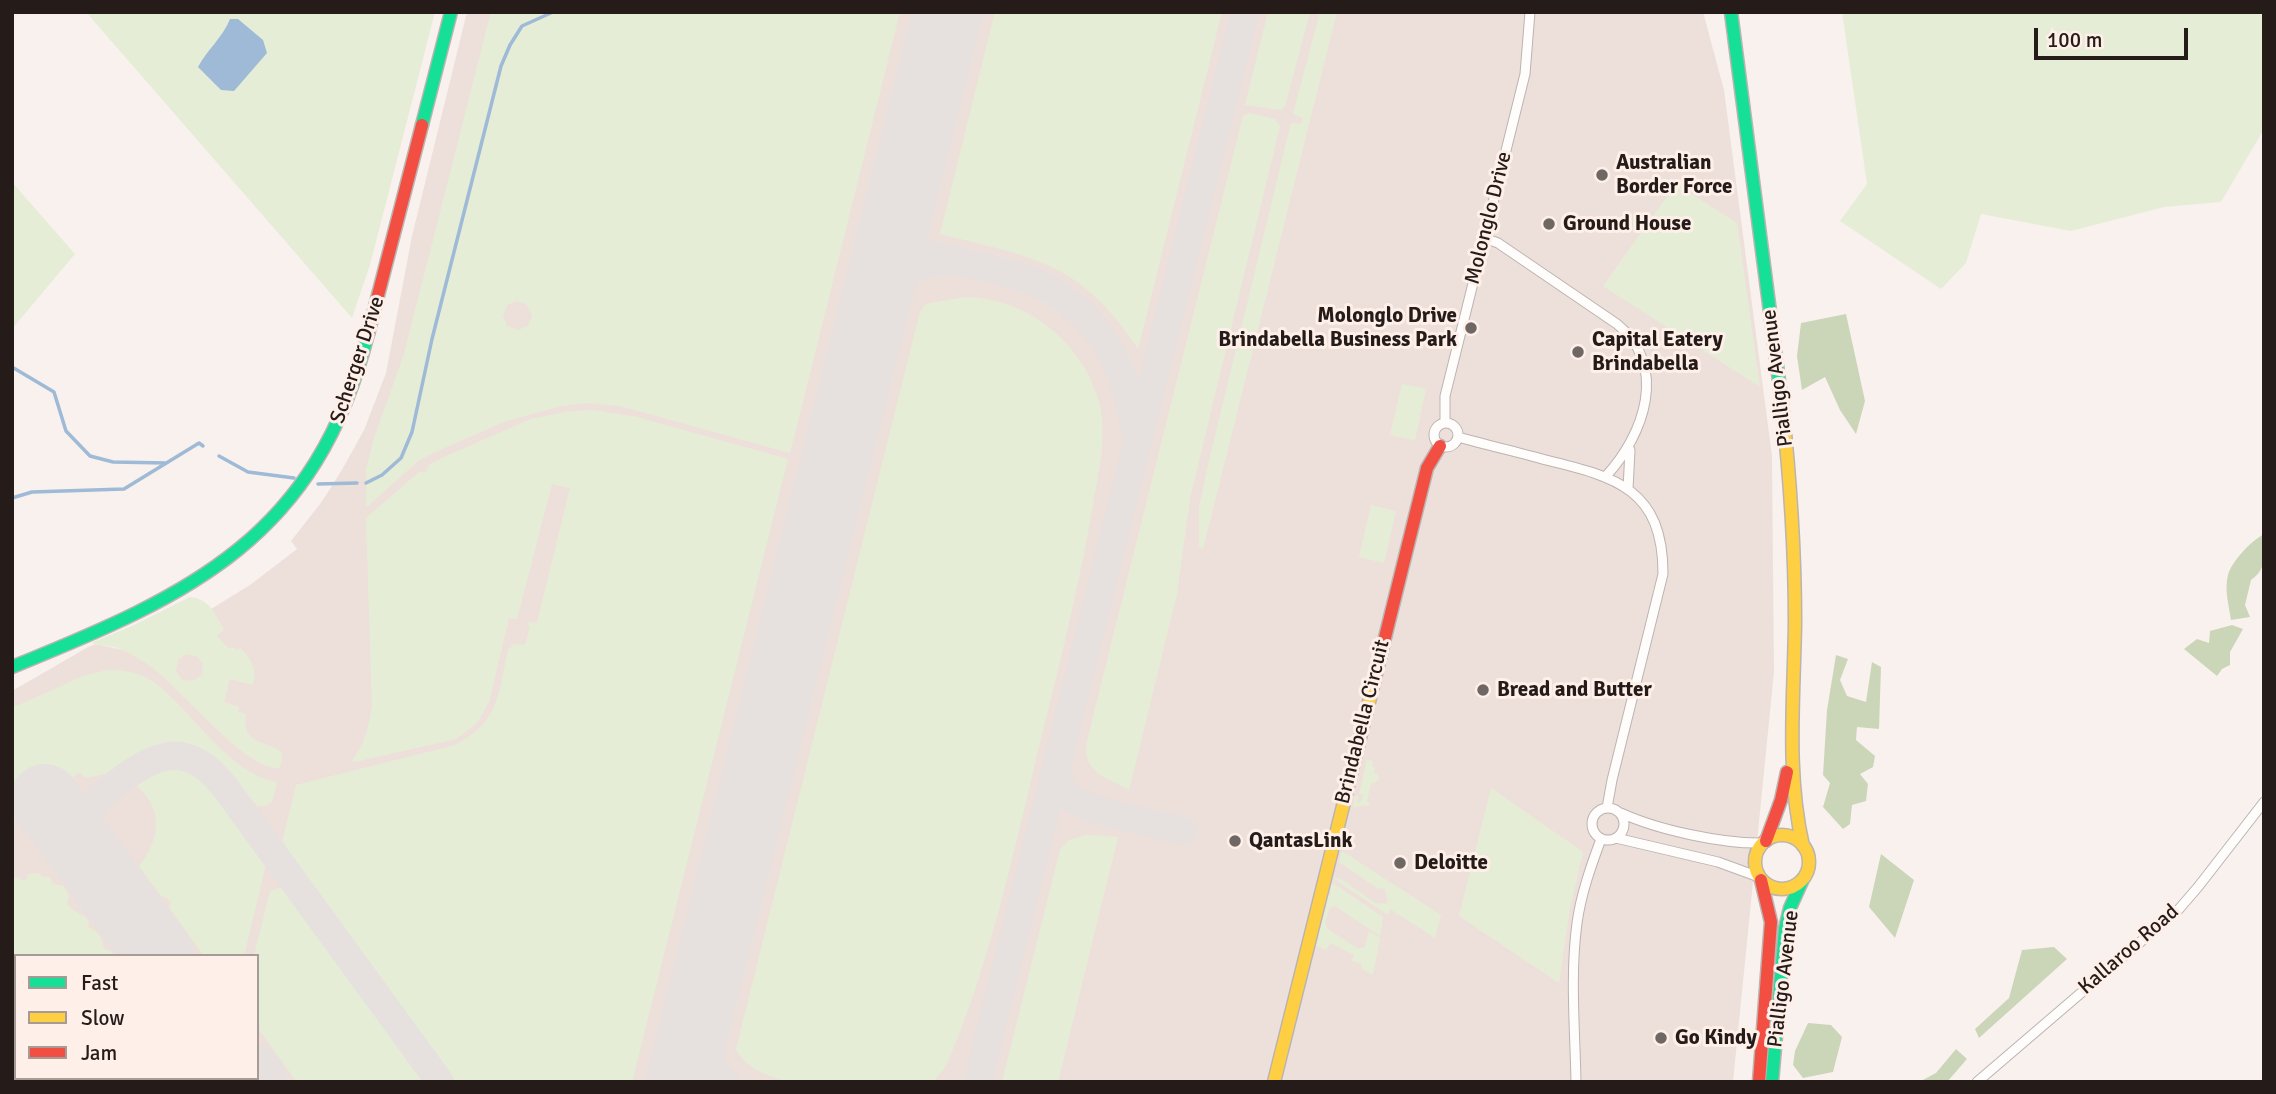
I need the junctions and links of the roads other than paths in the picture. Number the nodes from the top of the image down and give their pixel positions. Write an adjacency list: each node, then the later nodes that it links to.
1 (451, 12): 11 (main road, Scherger Drive)
2 (1530, 12): 4 (street, Molonglo Drive)
3 (1731, 12): 12 (main road, Pialligo Avenue)
4 (1484, 238): 5 (street, Molonglo Drive); 7 (street)
5 (1445, 422): 6 (street); 8 (street)
6 (1458, 437): 8 (street); 9 (street)
7 (1632, 441): 9 (street); 10 (street)
8 (1440, 446): 23 (main road, Brindabella Circuit)
9 (1606, 476): 10 (street)
10 (1628, 489): 14 (street)
11 (12, 667)
12 (1792, 746): 18 (main road, Pialligo Avenue); 19 (main road, Pialligo Avenue)
13 (2264, 802): 28 (street, Kallaroo Road)
14 (1607, 808): 15 (street); 17 (street)
15 (1621, 813): 16 (street); 18 (street)
16 (1616, 838): 17 (street); 20 (street)
17 (1601, 839): 24 (street)
18 (1765, 842): 19 (main road); 20 (main road)
19 (1803, 845): 21 (main road)
20 (1760, 878): 21 (main road); 25 (main road, Pialligo Avenue)
21 (1803, 879): 22 (main road, Pialligo Avenue)
22 (1781, 984): 26 (main road, Pialligo Avenue); 27 (main road)
23 (1274, 1082)
24 (1576, 1082)
25 (1759, 1082)
26 (1772, 1082)
27 (1782, 1082)
28 (1977, 1082)

